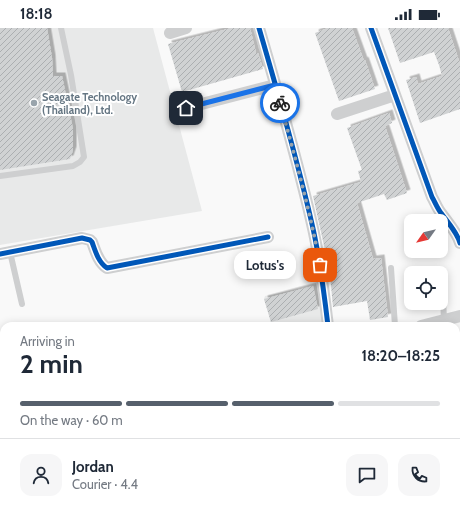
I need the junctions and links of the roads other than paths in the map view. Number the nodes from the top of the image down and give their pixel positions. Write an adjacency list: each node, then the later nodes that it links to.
1 (61, 28): 10 (lane)
2 (186, 28): 5 (street)
3 (259, 28): 6 (street)
4 (372, 28): 7 (street)
5 (170, 33)
6 (275, 85): 8 (street); 19 (street)
7 (396, 95): 9 (street); 12 (street)
8 (186, 108)
9 (337, 114)
10 (0, 176)
11 (268, 237): 13 (street)
12 (460, 243)
13 (5, 253): 15 (lane)
14 (391, 268): 20 (lane)
15 (22, 304)
16 (444, 310): 18 (lane)
17 (460, 316): 18 (street)
18 (444, 320): 21 (street)
19 (327, 322)
20 (395, 322)
21 (436, 322)

